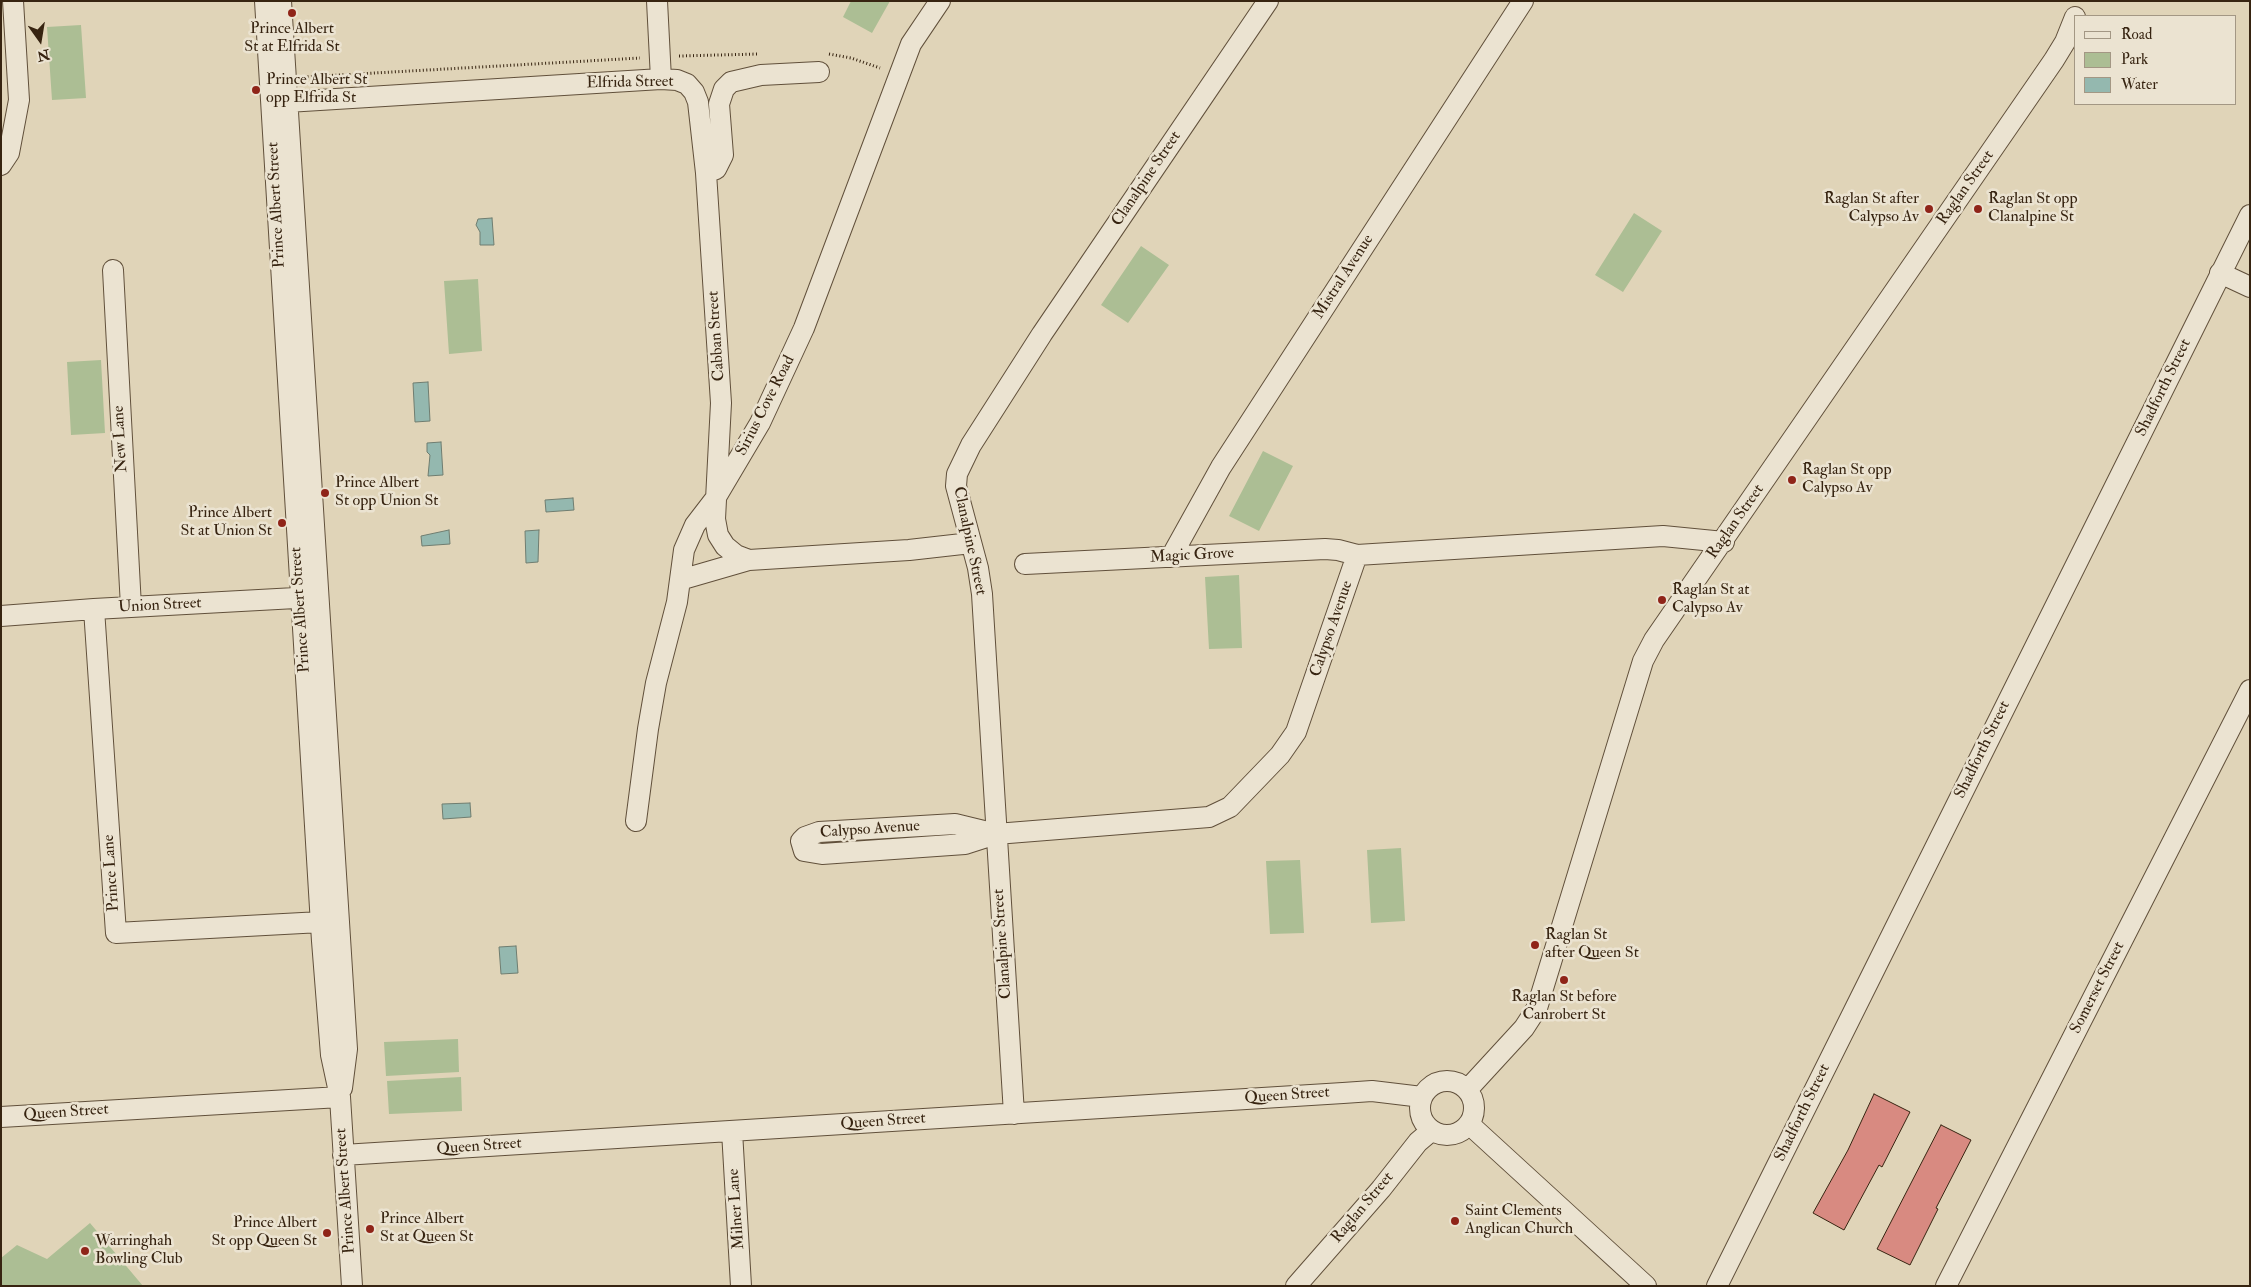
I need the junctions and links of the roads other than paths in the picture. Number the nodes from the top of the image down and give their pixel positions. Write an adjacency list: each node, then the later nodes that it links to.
1 (13, 1): 14 (street)
2 (265, 1): 28 (street, Prince Albert Street)
3 (281, 1): 13 (street, Prince Albert Street)
4 (657, 1): 12 (street)
5 (940, 1): 20 (street, Sirius Cove Road)
6 (1268, 1): 22 (street, Clanalpine Street)
7 (1523, 1): 24 (street, Mistral Avenue)
8 (2080, 1): 9 (street, Raglan Street)
9 (2075, 15)
10 (2074, 19): 21 (street, Raglan Street)
11 (821, 62): 15 (street)
12 (661, 79): 13 (street, Elfrida Street); 15 (street, Elfrida Street)
13 (287, 102): 28 (street, Prince Albert Street)
14 (1, 165)
15 (706, 173): 20 (street, Cabban Street)
16 (2250, 215): 18 (street, Shadforth Street)
17 (113, 270): 29 (street, New Lane)
18 (2220, 273): 19 (street); 49 (street, Shadforth Street)
19 (2250, 287)
20 (715, 499): 25 (street); 27 (street, Sirius Cove Road)
21 (1724, 542): 23 (street); 36 (street, Raglan Street)
22 (971, 543): 25 (street); 34 (street, Clanalpine Street)
23 (1357, 555): 24 (street, Magic Grove); 34 (street, Calypso Avenue)
24 (1171, 557): 26 (street, Magic Grove)
25 (749, 560): 27 (street)
26 (1025, 564)
27 (680, 580): 33 (street, Sirius Cove Road)
28 (310, 597): 29 (street, Union Street); 35 (street, Prince Albert Street); 37 (street, Prince Albert Street)
29 (131, 607): 30 (street, Union Street)
30 (94, 609): 31 (street, Union Street); 35 (street, Prince Lane)
31 (1, 616)
32 (2250, 690): 50 (street, Somerset Street)
33 (636, 821)
34 (996, 834): 34 (street, Calypso Avenue); 39 (street, Clanalpine Street)
35 (321, 922): 37 (street, Prince Albert Street)
36 (1467, 1090): 38 (street); 41 (street)
37 (340, 1097): 40 (street, Queen Street); 44 (street, Prince Albert Street)
38 (1422, 1097): 39 (street, Queen Street); 43 (street)
39 (1014, 1114): 42 (street, Queen Street)
40 (1, 1117)
41 (1469, 1124): 43 (street); 48 (street)
42 (732, 1131): 44 (street, Queen Street); 46 (street, Milner Lane)
43 (1431, 1131): 47 (street, Raglan Street)
44 (344, 1155): 45 (street, Prince Albert Street)
45 (352, 1286)
46 (742, 1286)
47 (1296, 1286)
48 (1646, 1286)
49 (1717, 1286)
50 (1946, 1286)

